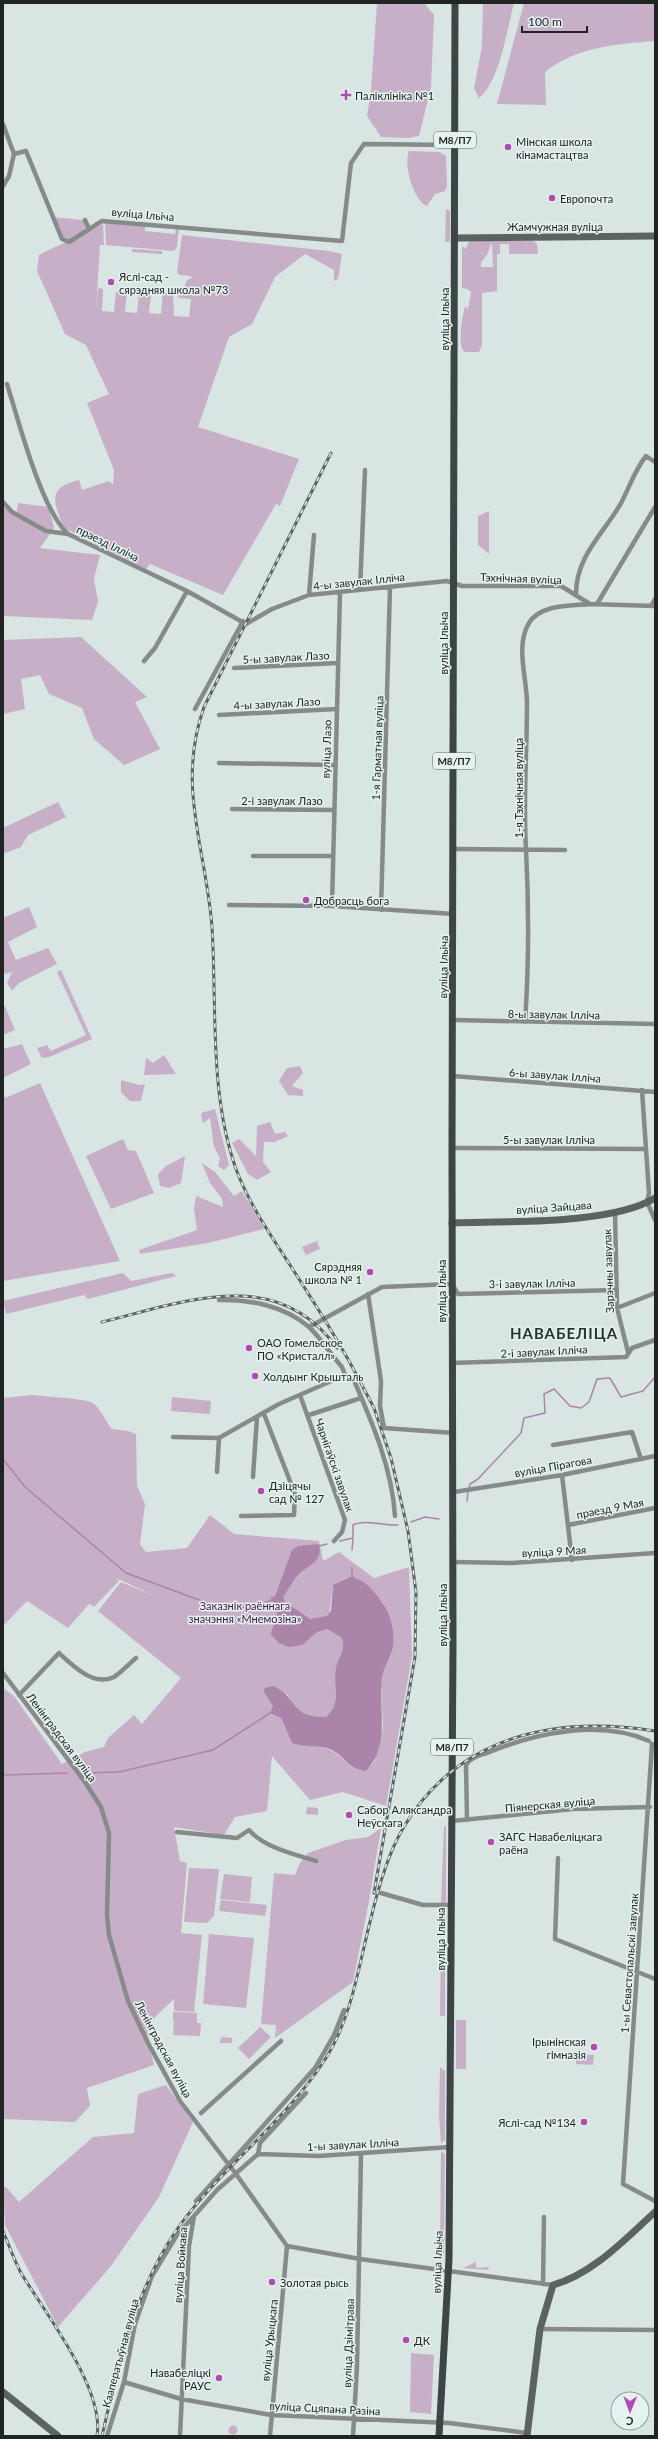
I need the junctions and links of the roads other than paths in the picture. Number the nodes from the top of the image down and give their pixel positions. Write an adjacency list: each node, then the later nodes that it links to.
1 (455, 3): 3 (main road, вуліца Ільіча / М8/П7)
2 (3, 124): 4 (street)
3 (455, 145): 7 (street, вуліца Ільіча); 9 (main road, вуліца Ільіча / М8/П7)
4 (14, 154): 5 (street); 7 (street, вуліца Ільіча)
5 (3, 186)
6 (85, 220): 7 (street)
7 (89, 229)
8 (655, 236): 9 (street, Жамчужная вуліца)
9 (455, 238): 17 (main road, вуліца Ільіча / М8/П7)
10 (7, 384): 15 (street, праезд Ілліча)
11 (655, 462): 22 (street)
12 (365, 470): 19 (street)
13 (3, 502): 15 (street)
14 (655, 507): 26 (street)
15 (68, 534): 20 (street, праезд Ілліча)
16 (314, 535): 23 (street)
17 (454, 584): 18 (street, 4-ы завулак Ілліча); 22 (street, Тэхнічная вуліца); 39 (main road, вуліца Ільіча / М8/П7)
18 (390, 587): 19 (street, 4-ы завулак Ілліча); 46 (street, 1-я Гарматная вуліца)
19 (360, 590): 21 (street, 4-ы завулак Ілліча)
20 (187, 591): 28 (street, праезд Ілліча); 29 (street)
21 (340, 593): 23 (street, 4-ы завулак Ілліча); 30 (street, вуліца Лазо)
22 (576, 594): 25 (street, Тэхнічная вуліца)
23 (309, 595): 28 (street, 4-ы завулак Ілліча)
24 (655, 599): 27 (street)
25 (590, 604): 26 (street); 40 (street, 1-я Тэхнічная вуліца)
26 (597, 604): 27 (street)
27 (653, 606)
28 (245, 622): 32 (street)
29 (144, 661)
30 (338, 663): 31 (street, 5-ы завулак Лазо); 33 (street, вуліца Лазо)
31 (234, 668)
32 (195, 709)
33 (337, 709): 34 (street, 4-ы завулак Лазо); 36 (street, вуліца Лазо)
34 (219, 715)
35 (219, 763): 36 (street)
36 (335, 765): 38 (street, вуліца Лазо)
37 (232, 809): 38 (street, 2-і завулак Лазо)
38 (333, 810): 43 (street, вуліца Лазо)
39 (454, 850): 40 (street); 47 (main road, вуліца Ільіча / М8/П7)
40 (526, 850): 41 (street); 49 (street, 1-я Тэхнічная вуліца)
41 (565, 850)
42 (253, 856): 43 (street)
43 (332, 856): 45 (street, вуліца Лазо)
44 (229, 905): 45 (street)
45 (332, 906): 46 (street)
46 (381, 910): 47 (street)
47 (454, 914): 48 (main road, вуліца Ільіча / М8/П7)
48 (453, 1020): 49 (street, 8-ы завулак Ілліча); 51 (main road, вуліца Ільіча / М8/П7)
49 (525, 1022): 50 (street, 8-ы завулак Ілліча)
50 (655, 1024)
51 (453, 1076): 52 (street, 6-ы завулак Ілліча); 54 (main road, вуліца Ільіча / М8/П7)
52 (642, 1090): 53 (street, 6-ы завулак Ілліча); 55 (street)
53 (655, 1092)
54 (452, 1148): 55 (street, 5-ы завулак Ілліча); 60 (main road, вуліца Ільіча / М8/П7)
55 (645, 1148): 57 (street)
56 (655, 1198): 57 (street, вуліца Зайцава)
57 (647, 1202): 58 (street, вуліца Зайцава); 59 (street)
58 (615, 1212): 60 (street, вуліца Зайцава); 62 (street, Зарэчны завулак)
59 (655, 1220)
60 (452, 1223): 61 (main road, вуліца Ільіча / М8/П7)
61 (452, 1284): 62 (street, 3-і завулак Ілліча); 64 (street); 70 (main road, вуліца Ільіча / М8/П7)
62 (617, 1290): 66 (street, Зарэчны завулак)
63 (655, 1293): 66 (street)
64 (368, 1294): 67 (street); 77 (street)
65 (219, 1300): 67 (street)
66 (617, 1308): 69 (street, Зарэчны завулак)
67 (309, 1327): 71 (street)
68 (655, 1340): 69 (street, 2-і завулак Ілліча)
69 (628, 1352): 70 (street, 2-і завулак Ілліча)
70 (452, 1363): 77 (main road, вуліца Ільіча / М8/П7)
71 (345, 1375): 72 (street); 73 (street)
72 (300, 1395): 74 (street); 75 (street, Чарнігаўскі завулак)
73 (361, 1398): 75 (street, Чарнігаўскі завулак); 89 (street)
74 (264, 1414): 76 (street); 88 (street)
75 (309, 1416): 91 (street, Чарнігаўскі завулак)
76 (257, 1417): 79 (street); 85 (street)
77 (454, 1433): 86 (main road, вуліца Ільіча / М8/П7)
78 (173, 1437): 79 (street)
79 (219, 1438): 83 (street)
80 (553, 1445): 82 (street)
81 (655, 1456): 82 (street, вуліца Пірагова)
82 (641, 1459): 84 (street, вуліца Пірагова)
83 (217, 1472)
84 (562, 1475): 86 (street, вуліца Пірагова); 90 (street, праезд 9 Мая)
85 (254, 1477)
86 (454, 1492): 94 (main road, вуліца Ільіча / М8/П7)
87 (655, 1508): 90 (street, праезд 9 Мая)
88 (241, 1516)
89 (395, 1516)
90 (568, 1525): 93 (street, праезд 9 Мая)
91 (334, 1541)
92 (655, 1553): 93 (street, вуліца 9 Мая)
93 (572, 1560): 94 (street, вуліца 9 Мая)
94 (454, 1562): 100 (main road, вуліца Ільіча / М8/П7)
95 (136, 1658): 97 (street, Ленінградская вуліца)
96 (3, 1673): 97 (street, Ленінградская вуліца)
97 (19, 1695): 111 (street, Ленінградская вуліца)
98 (650, 1807): 99 (street, Піянерская вуліца); 99 (street, 1-ы Севастопальскі завулак); 106 (street, 1-ы Севастопальскі завулак)
99 (467, 1820): 100 (street, Піянерская вуліца)
100 (452, 1821): 105 (main road, вуліца Ільіча / М8/П7)
101 (176, 1832): 103 (street)
102 (558, 1858): 106 (street)
103 (316, 1861)
104 (381, 1893): 105 (street)
105 (451, 1905): 112 (main road, вуліца Ільіча / М8/П7)
106 (637, 1972): 107 (street); 118 (street, 1-ы Севастопальскі завулак)
107 (655, 1979)
108 (344, 2010): 115 (street)
109 (281, 2041): 111 (street)
110 (306, 2093): 113 (street, вуліца Войкава)
111 (198, 2125): 115 (street, Ленінградская вуліца)
112 (450, 2147): 114 (street, 1-ы завулак Ілліча); 124 (main road, вуліца Ільіча / М8/П7)
113 (258, 2154): 114 (street, 1-ы завулак Ілліча); 116 (street, вуліца Войкава)
114 (361, 2154): 123 (street, вуліца Дзімітрава)
115 (228, 2165): 116 (street, Ленінградская вуліца); 117 (street)
116 (236, 2174): 120 (street, вуліца Войкава); 122 (street, Ленінградская вуліца)
117 (196, 2201)
118 (655, 2201)
119 (655, 2212): 126 (street)
120 (194, 2216): 129 (street, Кааператыўная вуліца); 131 (street, вуліца Войкава)
121 (544, 2216): 125 (street)
122 (287, 2246): 123 (street); 132 (street, вуліца Урыцкага)
123 (360, 2259): 124 (street); 133 (street, вуліца Дзімітрава)
124 (448, 2271): 125 (street); 134 (main road, вуліца Ільіча / М8/П7)
125 (543, 2284): 126 (street)
126 (553, 2285): 127 (street)
127 (540, 2329): 128 (street); 135 (street)
128 (655, 2330)
129 (124, 2382): 131 (street, вуліца Сцяпана Разіна); 137 (street, Кааператыўная вуліца)
130 (3, 2392): 136 (street)
131 (181, 2399): 132 (street, вуліца Сцяпана Разіна); 138 (street, вуліца Войкава)
132 (271, 2415): 133 (street, вуліца Сцяпана Разіна); 139 (street, вуліца Урыцкага)
133 (354, 2420): 134 (street, вуліца Сцяпана Разіна); 140 (street, вуліца Дзімітрава)
134 (440, 2423): 135 (street, вуліца Сцяпана Разіна); 141 (main road, вуліца Ільіча / М8/П7)
135 (527, 2434)
136 (58, 2436)
137 (107, 2436)
138 (180, 2436)
139 (270, 2436)
140 (353, 2436)
141 (439, 2436)

